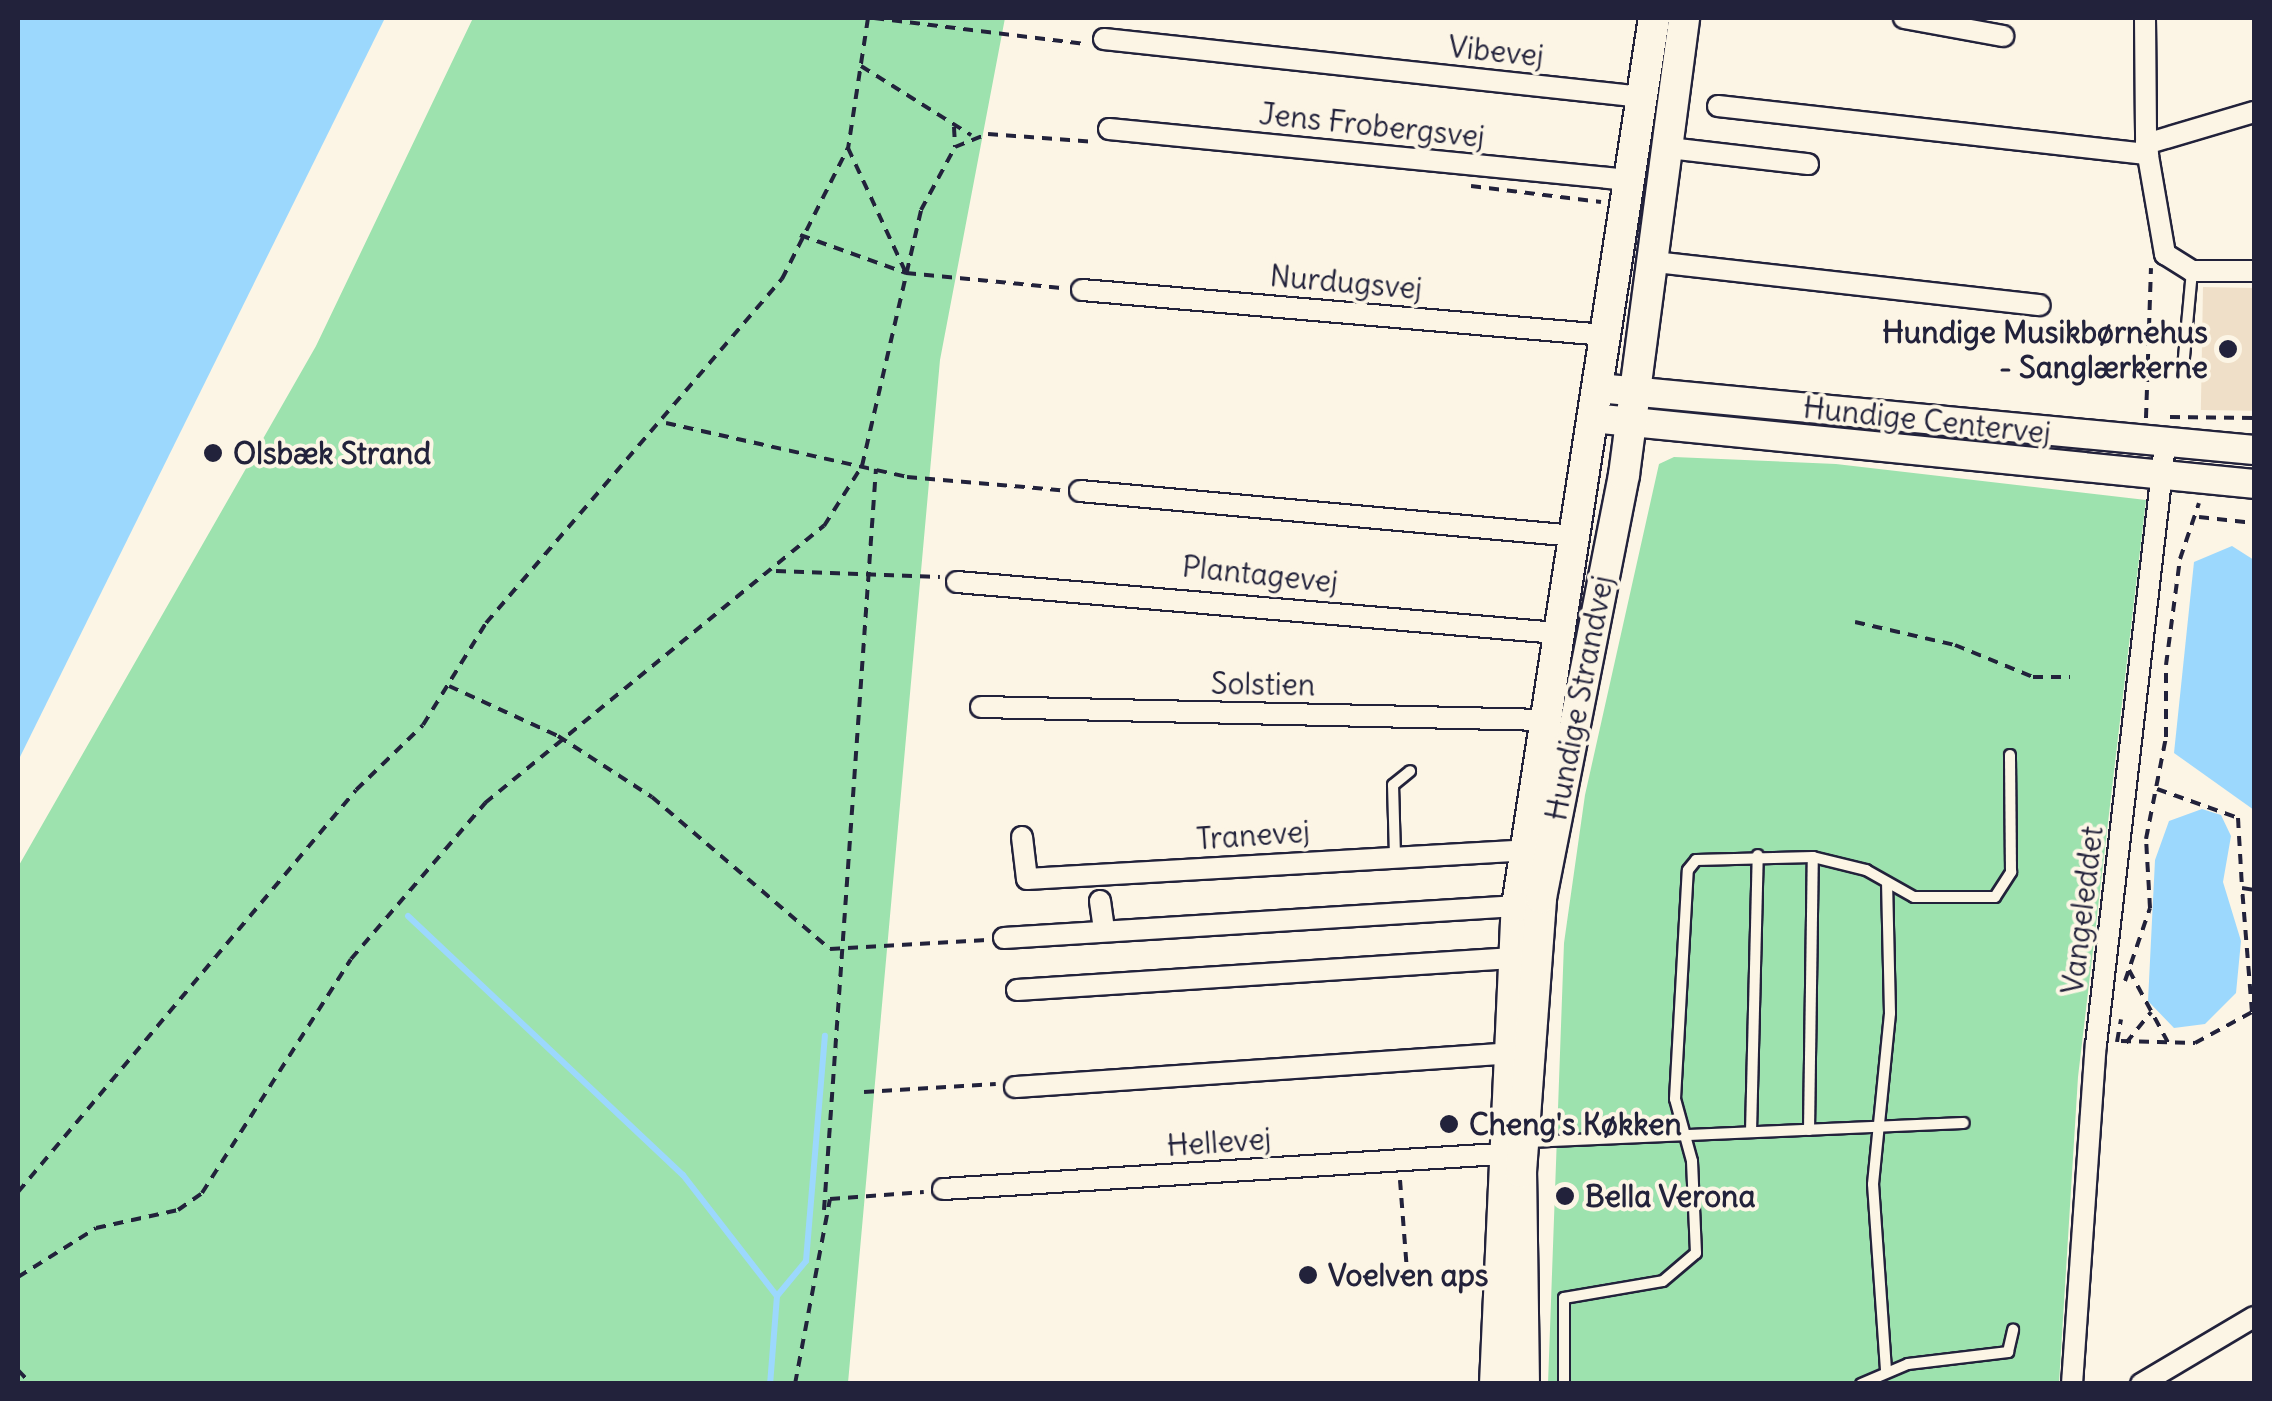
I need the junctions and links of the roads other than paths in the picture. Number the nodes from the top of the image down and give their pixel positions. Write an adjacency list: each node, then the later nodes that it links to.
1 (1654, 18): 7 (main road, Hundige Strandvej)
2 (1684, 18): 11 (main road, Hundige Strandvej)
3 (1904, 18): 5 (street)
4 (2145, 18): 12 (street)
5 (2003, 36)
6 (1104, 39): 7 (street, Vibevej)
7 (1642, 97): 14 (main road, Hundige Strandvej)
8 (1718, 106): 12 (street)
9 (2254, 112): 12 (street)
10 (1110, 135): 14 (street, Jens Frobergsvej)
11 (1668, 148): 13 (street); 15 (main road, Hundige Strandvej)
12 (2147, 149): 16 (street)
13 (1808, 164)
14 (1627, 193): 20 (main road, Hundige Strandvej)
15 (1654, 262): 19 (street); 23 (main road, Hundige Strandvej)
16 (2192, 270): 17 (street); 21 (lane)
17 (2254, 270)
18 (1082, 290): 20 (street, Nurdugsvej)
19 (2040, 305)
20 (1605, 335): 22 (main road, Hundige Strandvej)
21 (2183, 368)
22 (1598, 388): 23 (street, Hundige Centervej); 24 (main road, Hundige Strandvej)
23 (1636, 392): 25 (main road, Hundige Strandvej); 26 (street, Hundige Centervej)
24 (1592, 418): 25 (street, Hundige Centervej); 31 (main road, Hundige Strandvej)
25 (1631, 422): 28 (street, Hundige Centervej); 57 (main road, Hundige Strandvej)
26 (2155, 443): 27 (street, Hundige Centervej); 28 (street, Vangeleddet)
27 (2254, 450)
28 (2161, 476): 29 (street, Hundige Centervej); 66 (street, Vangeleddet)
29 (2254, 484)
30 (1080, 491): 31 (street)
31 (1573, 536): 33 (main road, Hundige Strandvej)
32 (957, 582): 33 (street, Plantagevej)
33 (1557, 633): 35 (main road, Hundige Strandvej)
34 (981, 707): 35 (street, Solstien)
35 (1544, 720): 39 (main road, Hundige Strandvej)
36 (2010, 755): 43 (lane)
37 (1410, 771): 41 (lane)
38 (1022, 837): 41 (street, Tranevej)
39 (1525, 850): 41 (street, Tranevej); 45 (main road, Hundige Strandvej)
40 (1758, 855): 42 (lane); 55 (lane); 56 (lane)
41 (1395, 856)
42 (1813, 858): 43 (lane); 54 (lane)
43 (1887, 884): 53 (lane)
44 (1100, 902): 46 (street)
45 (1517, 906): 46 (street); 48 (main road, Hundige Strandvej)
46 (1104, 930): 47 (street)
47 (1004, 938)
48 (1512, 958): 49 (street); 50 (main road, Hundige Strandvej)
49 (1017, 990)
50 (1504, 1054): 51 (street); 57 (main road, Hundige Strandvej)
51 (1015, 1087)
52 (1964, 1123): 53 (lane)
53 (1882, 1127): 54 (lane); 61 (lane)
54 (1810, 1130): 55 (lane)
55 (1751, 1132): 56 (lane)
56 (1681, 1135): 57 (lane); 64 (lane)
57 (1511, 1148): 58 (street, Hellevej); 62 (main road, Hundige Strandvej); 63 (main road, Hundige Strandvej)
58 (943, 1189)
59 (2254, 1317): 67 (street)
60 (2013, 1330): 61 (lane)
61 (1886, 1370): 65 (lane)
62 (1495, 1384)
63 (1524, 1384)
64 (1564, 1384)
65 (1861, 1384)
66 (2072, 1384)
67 (2141, 1384)

